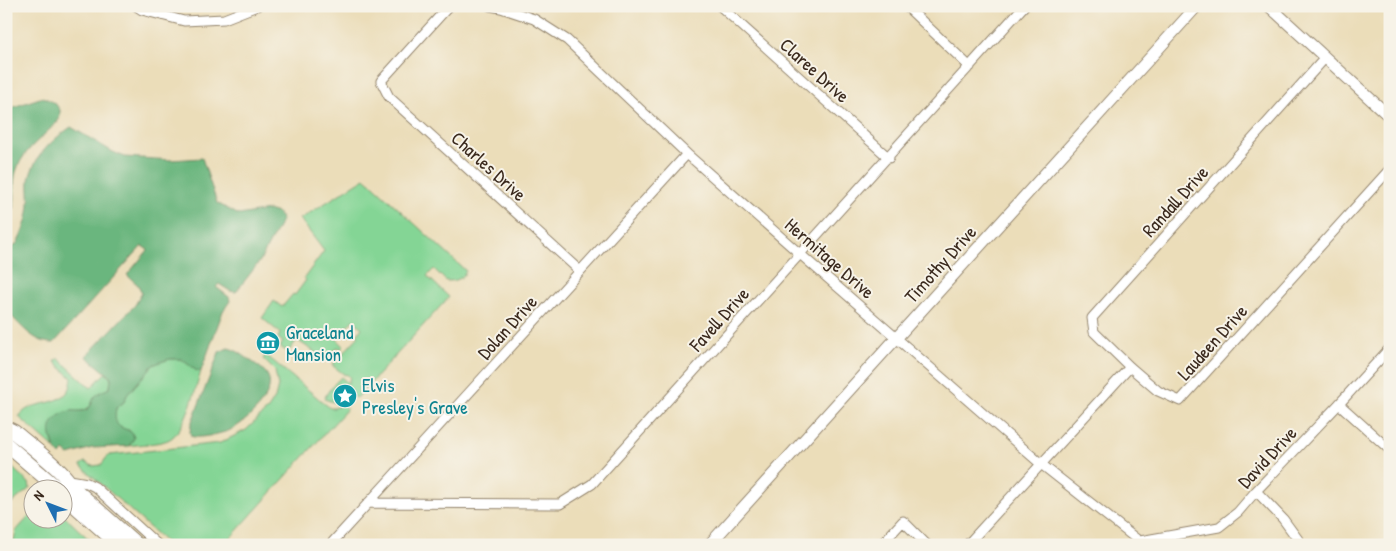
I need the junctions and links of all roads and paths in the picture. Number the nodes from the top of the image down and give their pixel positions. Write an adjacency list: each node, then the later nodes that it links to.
1 (136, 6): 2 (street)
2 (257, 6)
3 (449, 6): 17 (street, Charles Drive)
4 (490, 6): 13 (street, Hermitage Drive)
5 (720, 6): 14 (street, Claree Drive)
6 (906, 6): 11 (street)
7 (1024, 6): 11 (street, Favell Drive)
8 (1197, 6): 18 (street, Timothy Drive)
9 (1268, 6): 10 (street)
10 (1325, 58): 12 (street); 20 (street, Randall Drive)
11 (970, 67): 14 (street, Favell Drive)
12 (1390, 117)
13 (687, 154): 16 (street, Hermitage Drive); 17 (street, Dolan Drive)
14 (889, 158): 16 (street, Favell Drive)
15 (1390, 169): 20 (street, Laudeen Drive)
16 (800, 254): 18 (street, Hermitage Drive); 32 (street, Favell Drive)
17 (580, 271): 32 (street, Dolan Drive)
18 (897, 337): 25 (street, Hermitage Drive); 38 (street, Timothy Drive)
19 (1390, 348): 21 (street, David Drive)
20 (1130, 367): 25 (street)
21 (1339, 404): 24 (street); 30 (street, David Drive)
22 (6, 428): 27 (main road)
23 (6, 444): 26 (main road)
24 (1390, 450)
25 (1041, 464): 33 (street, Hermitage Drive); 41 (street)
26 (45, 478)
27 (68, 478)
28 (72, 480): 36 (street)
29 (72, 487): 35 (main road)
30 (1256, 490): 33 (street, David Drive); 42 (street)
31 (72, 503): 34 (main road)
32 (368, 503): 37 (street, Dolan Drive)
33 (1142, 543)
34 (119, 545)
35 (136, 545)
36 (158, 545)
37 (330, 545)
38 (709, 545)
39 (882, 545): 40 (street)
40 (927, 545)
41 (967, 545)
42 (1302, 545)

